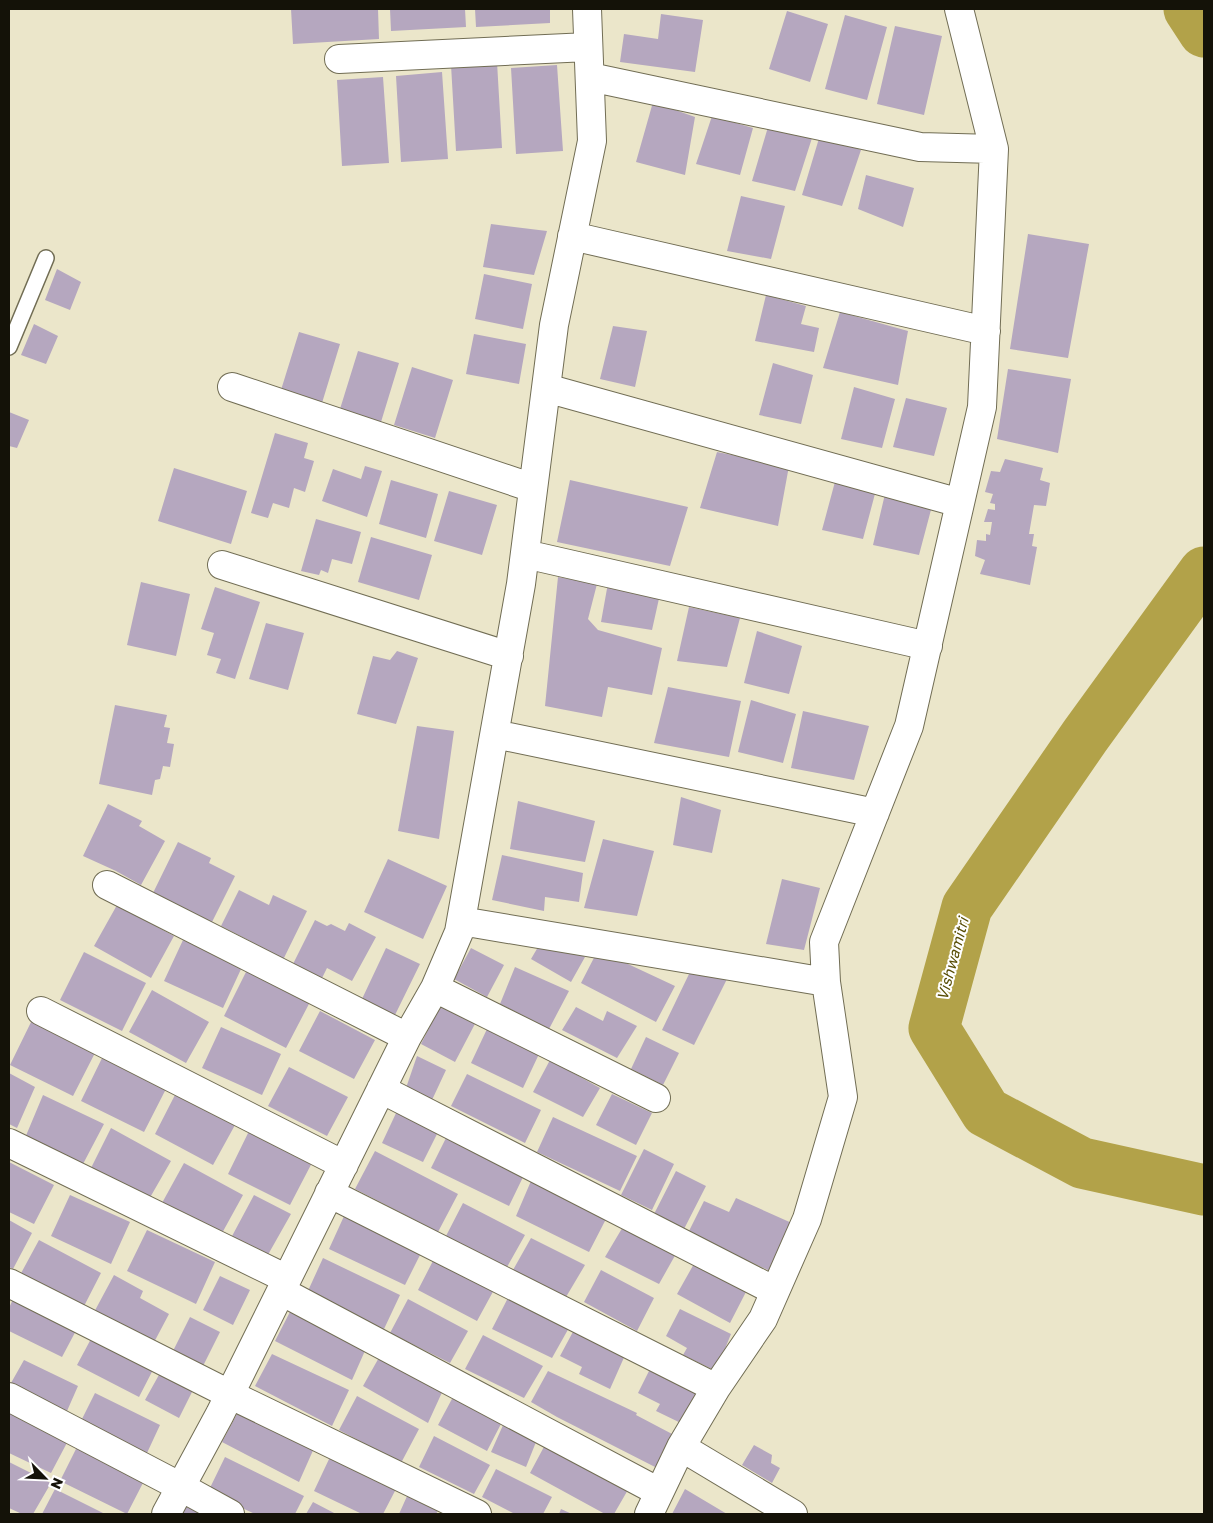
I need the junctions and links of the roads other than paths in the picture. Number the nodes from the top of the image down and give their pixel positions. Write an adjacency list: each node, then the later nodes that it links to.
1 (587, 9): 3 (street)
2 (959, 9): 6 (street)
3 (588, 47): 4 (street); 5 (street)
4 (339, 59)
5 (590, 77): 6 (street); 7 (street)
6 (994, 148): 9 (street)
7 (572, 236): 9 (street); 12 (street)
8 (46, 258): 10 (lane)
9 (986, 331): 14 (street)
10 (9, 347)
11 (232, 387): 13 (street)
12 (546, 388): 13 (street); 14 (street)
13 (533, 488): 15 (street)
14 (960, 503): 17 (street)
15 (525, 554): 17 (street); 18 (street)
16 (222, 565): 18 (street)
17 (928, 646): 20 (street)
18 (509, 656): 19 (street)
19 (495, 734): 20 (street); 22 (street)
20 (875, 813): 23 (street)
21 (107, 885): 26 (street)
22 (461, 921): 23 (street); 24 (street)
23 (826, 982): 34 (street)
24 (434, 988): 26 (street); 28 (street)
25 (42, 1012): 30 (street)
26 (407, 1037): 27 (street)
27 (381, 1089): 30 (street); 34 (street)
28 (656, 1098)
29 (9, 1143): 33 (street)
30 (344, 1165): 31 (street)
31 (329, 1193): 33 (street); 35 (street)
32 (9, 1283): 36 (street)
33 (284, 1285): 36 (street); 40 (street)
34 (775, 1291): 35 (street)
35 (716, 1388): 38 (street)
36 (230, 1394): 39 (street); 44 (street)
37 (9, 1397): 39 (street)
38 (682, 1447): 40 (street); 41 (street)
39 (181, 1487): 42 (street); 43 (street)
40 (654, 1503)
41 (788, 1513)
42 (166, 1514)
43 (230, 1514)
44 (477, 1514)

